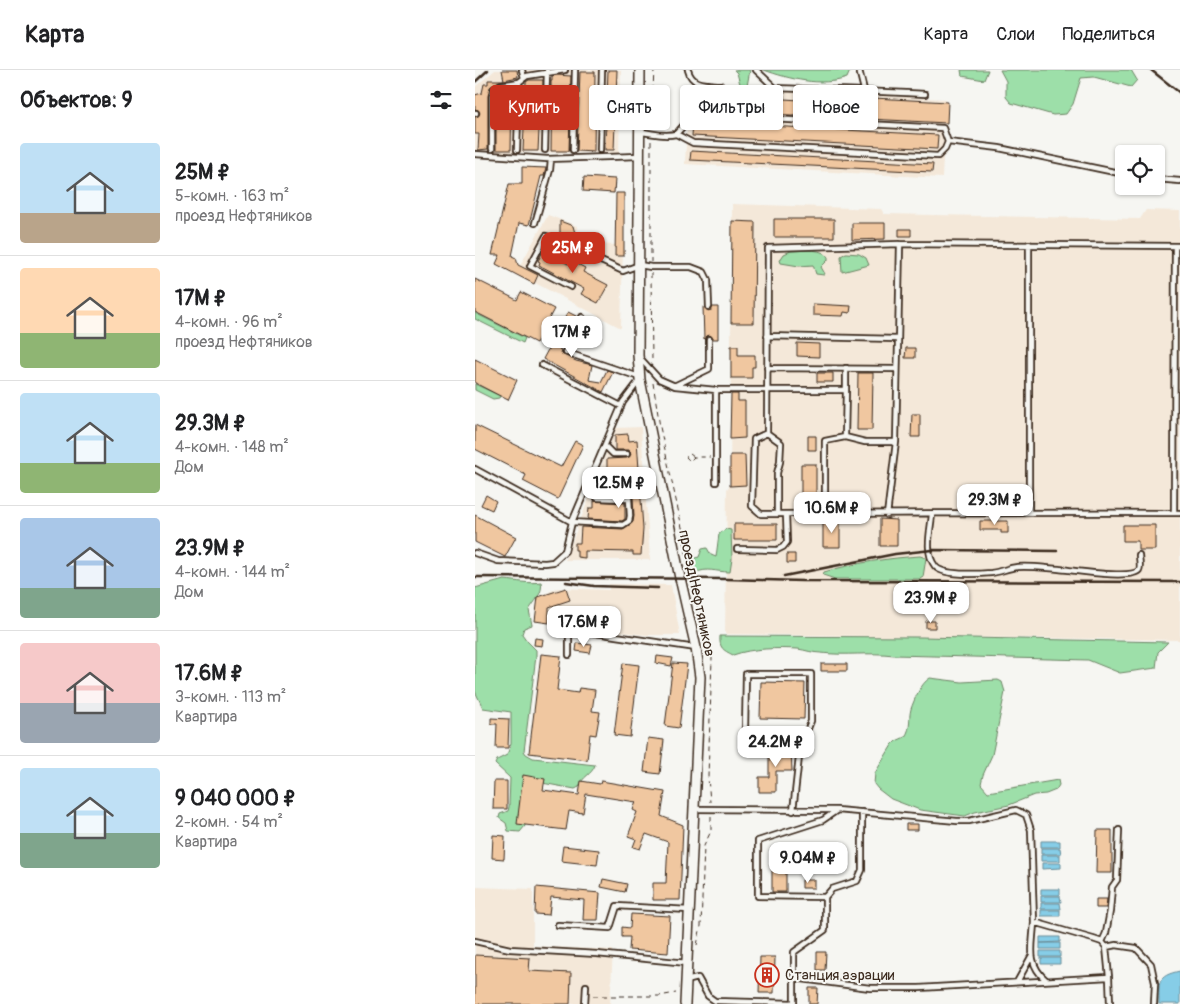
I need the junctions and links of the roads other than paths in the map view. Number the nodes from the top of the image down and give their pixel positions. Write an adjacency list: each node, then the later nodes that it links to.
1 (521, 70): 10 (lane)
2 (565, 70): 9 (lane)
3 (575, 70): 23 (lane)
4 (602, 70): 24 (lane)
5 (640, 70): 17 (street, проезд Нефтяников)
6 (688, 70): 12 (lane)
7 (756, 70): 14 (lane)
8 (859, 70): 13 (lane)
9 (547, 71): 10 (lane); 22 (lane)
10 (524, 78): 11 (lane)
11 (519, 82): 20 (lane); 21 (lane)
12 (720, 85)
13 (864, 85)
14 (793, 89)
15 (878, 91): 16 (lane)
16 (925, 94)
17 (640, 132): 18 (lane); 26 (street, проезд Нефтяников)
18 (676, 134): 19 (lane); 19 (lane)
19 (948, 142): 28 (lane)
20 (492, 150)
21 (517, 150)
22 (545, 150)
23 (573, 150)
24 (599, 150)
25 (475, 154): 27 (lane)
26 (640, 156): 27 (lane); 35 (street, проезд Нефтяников)
27 (551, 159): 31 (lane)
28 (1115, 172)
29 (1165, 181): 30 (lane)
30 (1180, 182)
31 (535, 223)
32 (899, 244): 33 (lane); 39 (lane); 41 (lane)
33 (1029, 244): 34 (lane); 63 (lane)
34 (1177, 246): 64 (lane)
35 (639, 266): 36 (lane); 37 (lane); 42 (street, проезд Нефтяников)
36 (571, 287)
37 (709, 307)
38 (582, 317): 47 (lane)
39 (767, 336): 41 (lane); 44 (lane)
40 (709, 339): 48 (lane)
41 (897, 339): 46 (lane)
42 (638, 355): 47 (street, проезд Нефтяников); 48 (lane)
43 (542, 365): 52 (lane)
44 (767, 368): 45 (lane); 49 (lane)
45 (846, 368): 46 (lane); 51 (lane)
46 (897, 368): 55 (lane)
47 (640, 378): 52 (lane); 75 (street, проезд Нефтяников)
48 (675, 386): 50 (lane)
49 (767, 389): 50 (lane); 51 (lane); 53 (lane)
50 (716, 390): 60 (lane)
51 (846, 390): 54 (lane)
52 (621, 406): 56 (lane)
53 (767, 433): 66 (lane); 66 (lane)
54 (845, 438): 55 (lane); 68 (lane)
55 (896, 442): 70 (lane)
56 (605, 446): 57 (lane); 59 (lane)
57 (627, 454)
58 (475, 469): 71 (lane)
59 (593, 473): 62 (lane); 71 (lane)
60 (716, 482)
61 (597, 498): 62 (lane)
62 (629, 499): 71 (lane)
63 (1029, 511): 64 (lane); 69 (lane)
64 (1174, 513): 65 (lane)
65 (1180, 513)
66 (777, 514): 67 (lane)
67 (786, 514): 68 (lane); 72 (lane)
68 (825, 514): 70 (lane)
69 (932, 514): 70 (lane); 74 (lane)
70 (887, 515)
71 (573, 522): 73 (lane)
72 (737, 549)
73 (475, 553)
74 (1139, 555)
75 (696, 648): 76 (lane); 78 (street, проезд Нефтяников)
76 (569, 655)
77 (807, 731): 77 (lane); 80 (lane)
78 (694, 809): 80 (lane); 84 (street, проезд Нефтяников)
79 (837, 810): 80 (lane); 81 (lane); 83 (lane)
80 (793, 811)
81 (862, 812): 83 (lane); 85 (lane)
82 (1119, 830): 88 (lane)
83 (825, 897): 93 (lane)
84 (689, 910): 86 (lane); 91 (street, проезд Нефтяников)
85 (1034, 922): 88 (lane); 90 (lane)
86 (558, 925)
87 (475, 941): 91 (lane)
88 (1102, 942): 89 (lane)
89 (1106, 947): 92 (lane); 102 (lane)
90 (1033, 954): 94 (lane); 96 (lane)
91 (687, 963): 95 (street, проезд Нефтяников)
92 (1109, 977): 94 (lane); 101 (lane)
93 (794, 978): 96 (lane); 100 (lane)
94 (1046, 980): 96 (lane)
95 (686, 981): 99 (street, проезд Нефтяников); 100 (lane)
96 (1017, 982)
97 (586, 986): 98 (lane)
98 (585, 1004)
99 (685, 1004)
100 (794, 1004)
101 (1110, 1004)
102 (1154, 1004)

